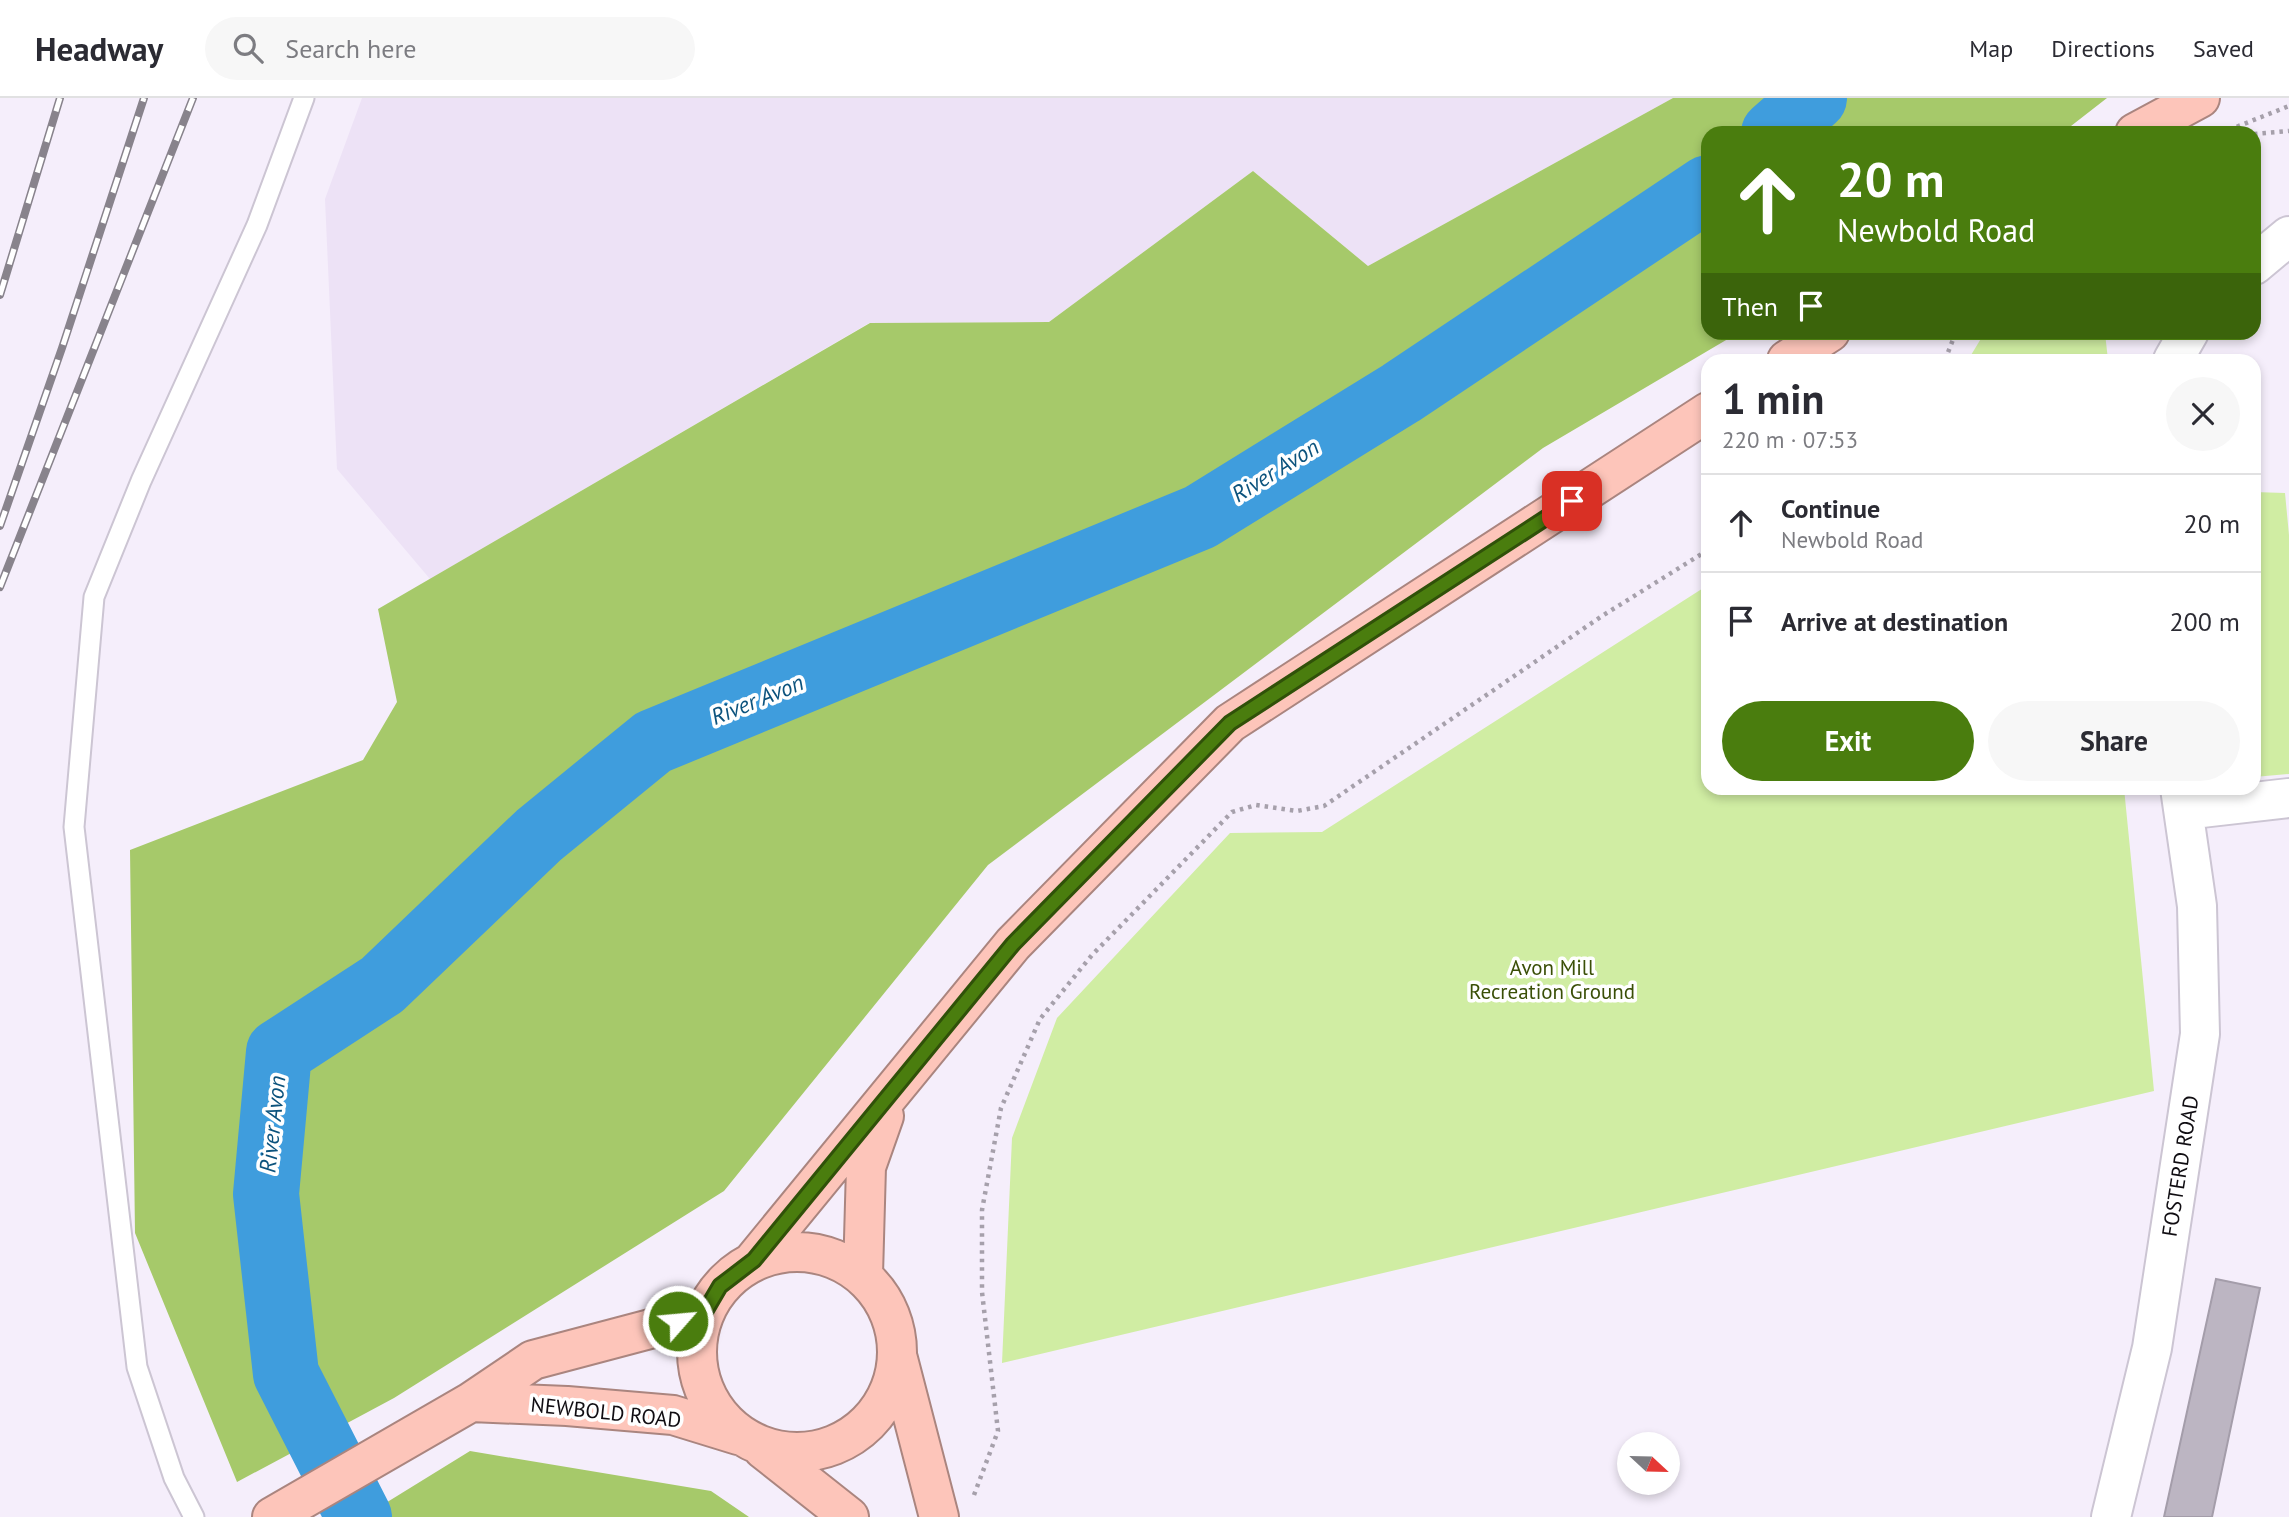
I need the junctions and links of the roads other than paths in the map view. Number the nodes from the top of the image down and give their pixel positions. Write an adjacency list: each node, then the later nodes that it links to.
1 (304, 98): 19 (lane)
2 (2200, 98): 3 (highway)
3 (2147, 126)
4 (2289, 236): 5 (street)
5 (2261, 259)
6 (1818, 340): 7 (highway)
7 (1796, 354)
8 (1701, 417): 11 (highway)
9 (2289, 798): 10 (street, FOSTERD ROAD)
10 (2182, 799): 22 (street, FOSTERD ROAD)
11 (894, 1090): 12 (highway); 13 (highway)
12 (754, 1260): 13 (highway); 14 (highway)
13 (863, 1275): 15 (highway)
14 (703, 1315): 16 (highway, NEWBOLD ROAD); 17 (highway)
15 (898, 1357): 17 (highway); 18 (highway)
16 (471, 1402): 17 (highway, NEWBOLD ROAD); 20 (highway, NEWBOLD ROAD)
17 (750, 1441): 21 (highway)
18 (955, 1510)
19 (194, 1517)
20 (272, 1517)
21 (849, 1517)
22 (2111, 1517)

